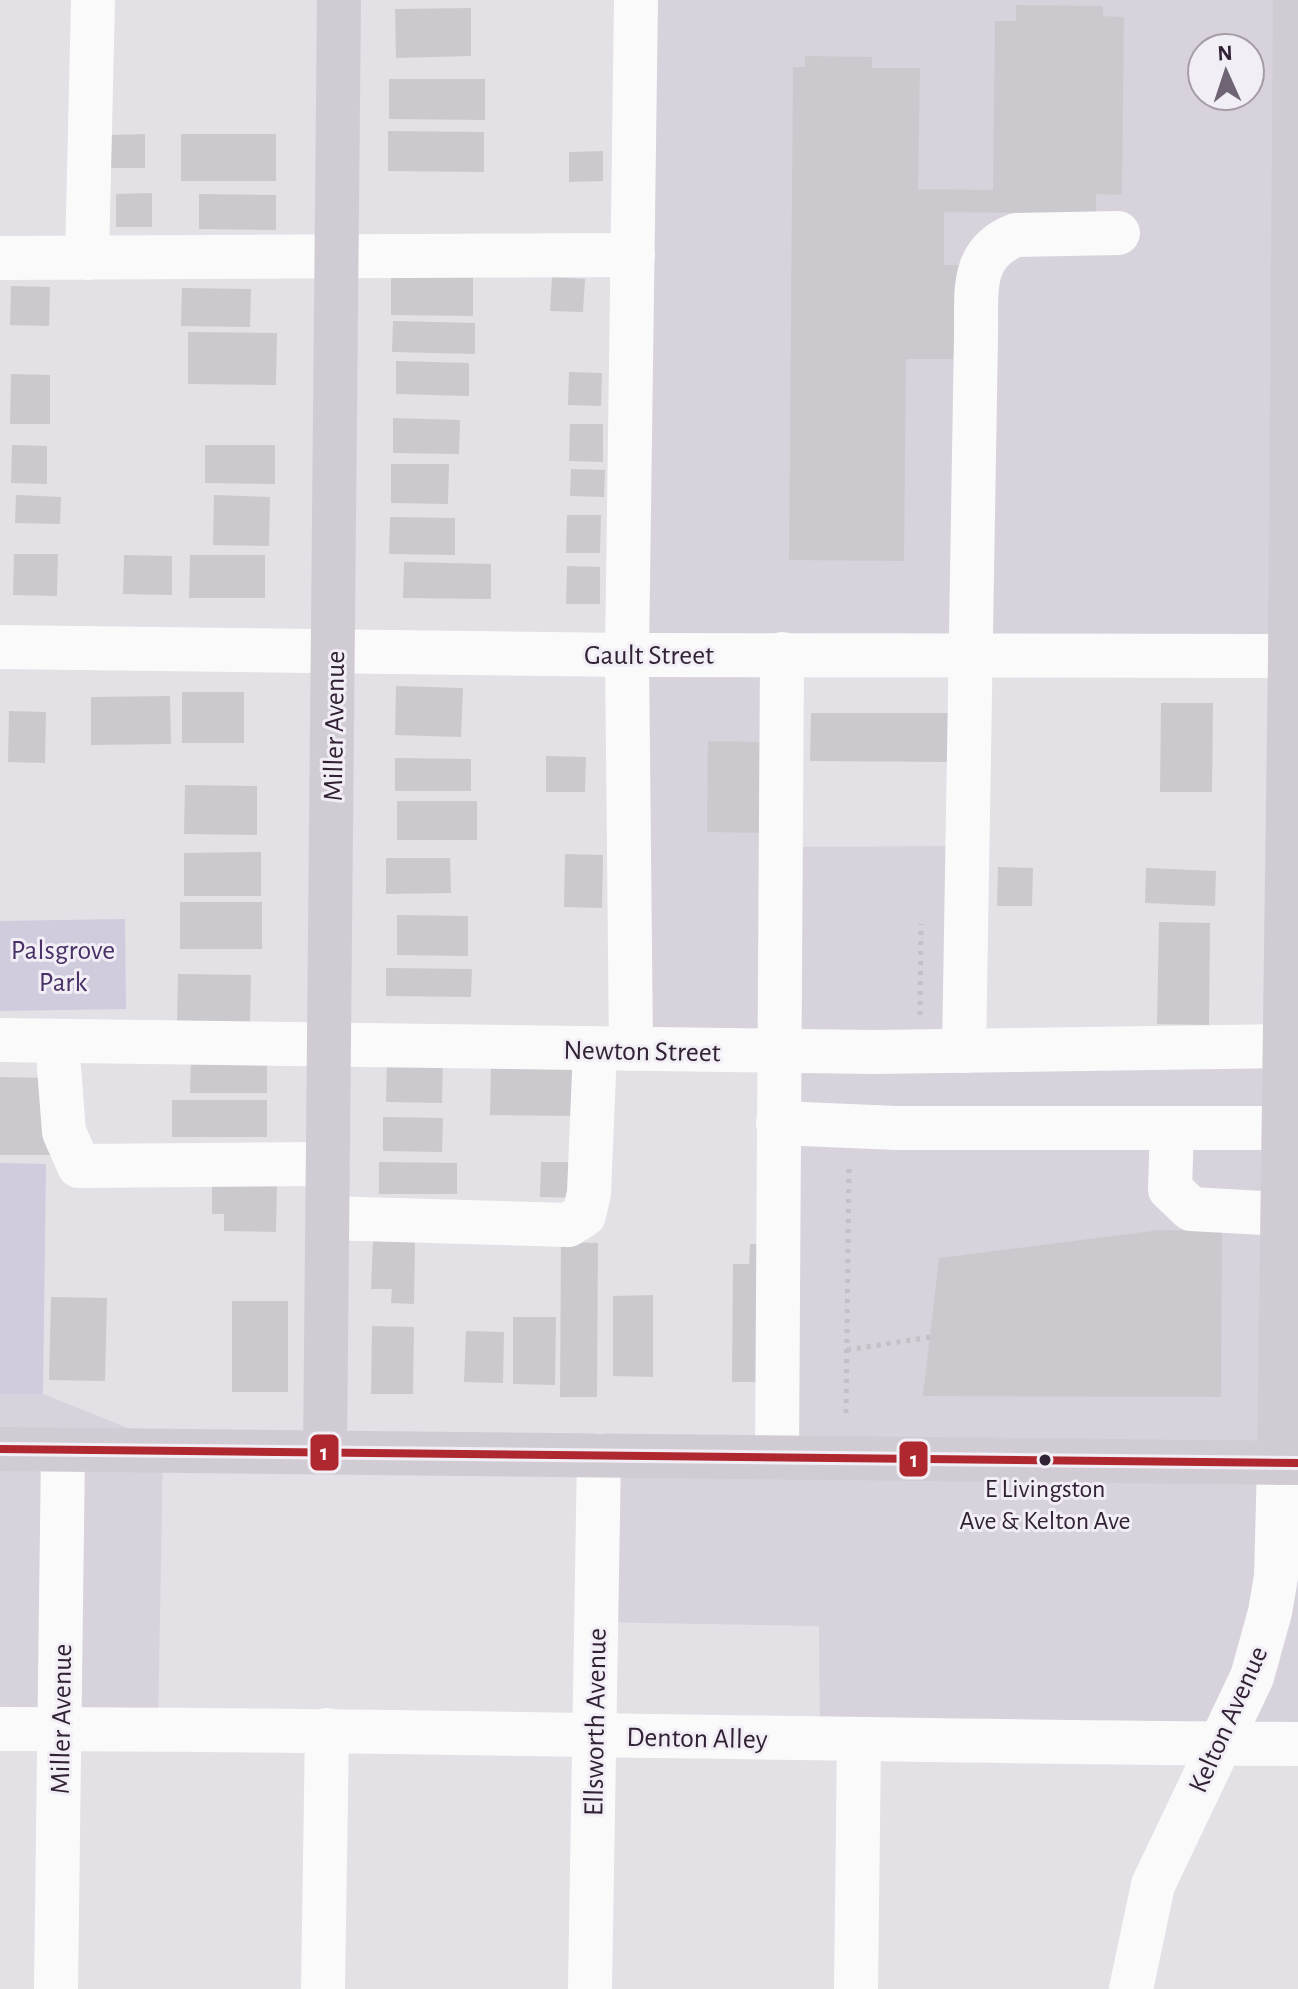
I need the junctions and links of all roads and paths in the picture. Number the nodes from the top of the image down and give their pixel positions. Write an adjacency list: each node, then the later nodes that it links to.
1 (93, 0): 8 (street)
2 (339, 0): 9 (main road, Miller Avenue)
3 (636, 0): 6 (street)
4 (1295, 0): 15 (main road, Kelton Avenue)
5 (1118, 233): 14 (street)
6 (633, 255): 9 (street); 13 (street)
7 (0, 258): 8 (street)
8 (87, 258): 9 (street)
9 (338, 258): 11 (main road, Miller Avenue)
10 (0, 647): 11 (street, Gault Street)
11 (334, 652): 13 (street, Gault Street); 20 (main road, Miller Avenue)
12 (782, 654): 13 (street, Gault Street); 14 (street, Gault Street); 24 (street)
13 (627, 655): 22 (street)
14 (971, 655): 15 (street, Gault Street); 23 (street)
15 (1294, 656): 21 (main road, Kelton Avenue)
16 (921, 924): 17 (path)
17 (920, 1024)
18 (0, 1040): 19 (street, Newton Street)
19 (57, 1041): 20 (street, Newton Street); 29 (street)
20 (329, 1045): 22 (street, Newton Street); 29 (main road, Miller Avenue)
21 (1291, 1046): 23 (street, Newton Street); 28 (main road, Kelton Avenue)
22 (613, 1049): 24 (street, Newton Street); 31 (street)
23 (964, 1051): 24 (street, Newton Street)
24 (779, 1052): 25 (street)
25 (778, 1123): 26 (street); 39 (street)
26 (850, 1126): 27 (street); 33 (path)
27 (1172, 1128): 28 (street); 30 (street)
28 (1284, 1128): 30 (main road, Kelton Avenue)
29 (328, 1164): 31 (main road, Miller Avenue)
30 (1290, 1215): 40 (main road, Kelton Avenue)
31 (327, 1218): 37 (main road, Miller Avenue)
32 (931, 1337): 33 (path)
33 (847, 1350): 34 (path)
34 (846, 1413)
35 (0, 1449): 36 (main road)
36 (63, 1450): 37 (main road); 42 (street, Miller Avenue)
37 (325, 1452): 38 (main road)
38 (599, 1455): 39 (main road); 44 (street, Ellsworth Avenue)
39 (777, 1457): 40 (main road)
40 (1289, 1463): 46 (street, Kelton Avenue)
41 (0, 1729): 42 (street, Denton Alley)
42 (60, 1729): 43 (street, Denton Alley); 48 (street, Miller Avenue)
43 (327, 1730): 44 (street, Denton Alley); 49 (street)
44 (594, 1734): 45 (street, Denton Alley); 50 (street, Ellsworth Avenue)
45 (859, 1741): 46 (street, Denton Alley); 51 (street)
46 (1219, 1744): 47 (street, Denton Alley); 52 (street, Kelton Avenue)
47 (1298, 1744)
48 (56, 1989)
49 (323, 1989)
50 (590, 1989)
51 (856, 1989)
52 (1131, 1989)

